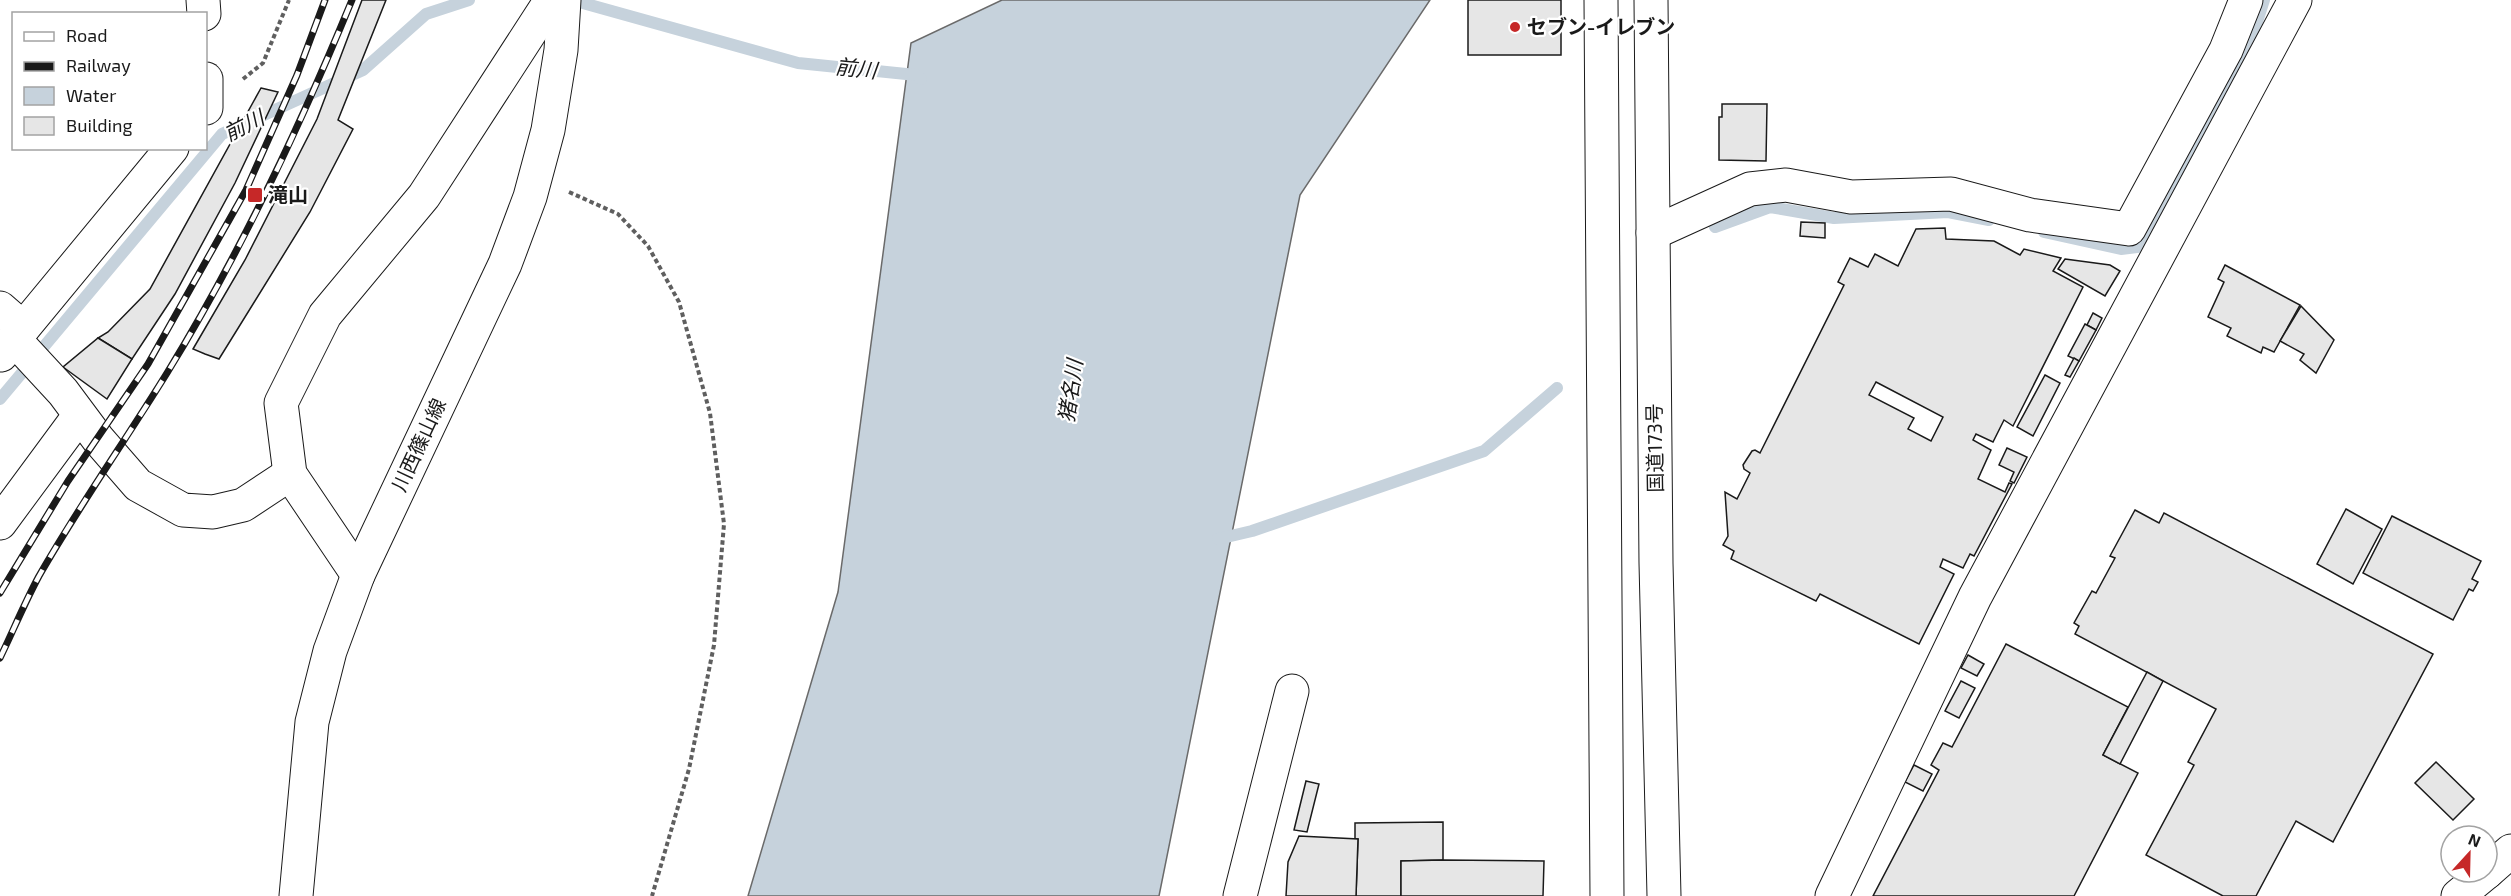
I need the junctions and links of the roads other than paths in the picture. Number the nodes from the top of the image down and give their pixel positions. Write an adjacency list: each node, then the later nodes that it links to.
1 (551, 0): 11 (main road)
2 (564, 0): 13 (main road, 川西篠山線)
3 (1600, 0): 20 (main road)
4 (1651, 0): 8 (main road, 国道173号)
5 (2246, 1): 6 (main road); 8 (main road)
6 (2290, 11): 22 (main road)
7 (170, 150): 9 (main road)
8 (1653, 233): 21 (main road, 国道173号)
9 (9, 333): 10 (main road)
10 (79, 416): 11 (main road); 12 (main road)
11 (290, 474): 13 (main road)
12 (0, 523)
13 (358, 575): 18 (main road, 川西篠山線)
14 (1292, 691): 19 (main road)
15 (2511, 851): 16 (main road)
16 (2499, 862)
17 (2472, 884): 23 (main road)
18 (296, 896)
19 (1240, 896)
20 (1607, 896)
21 (1664, 896)
22 (1832, 896)
23 (2458, 896)

